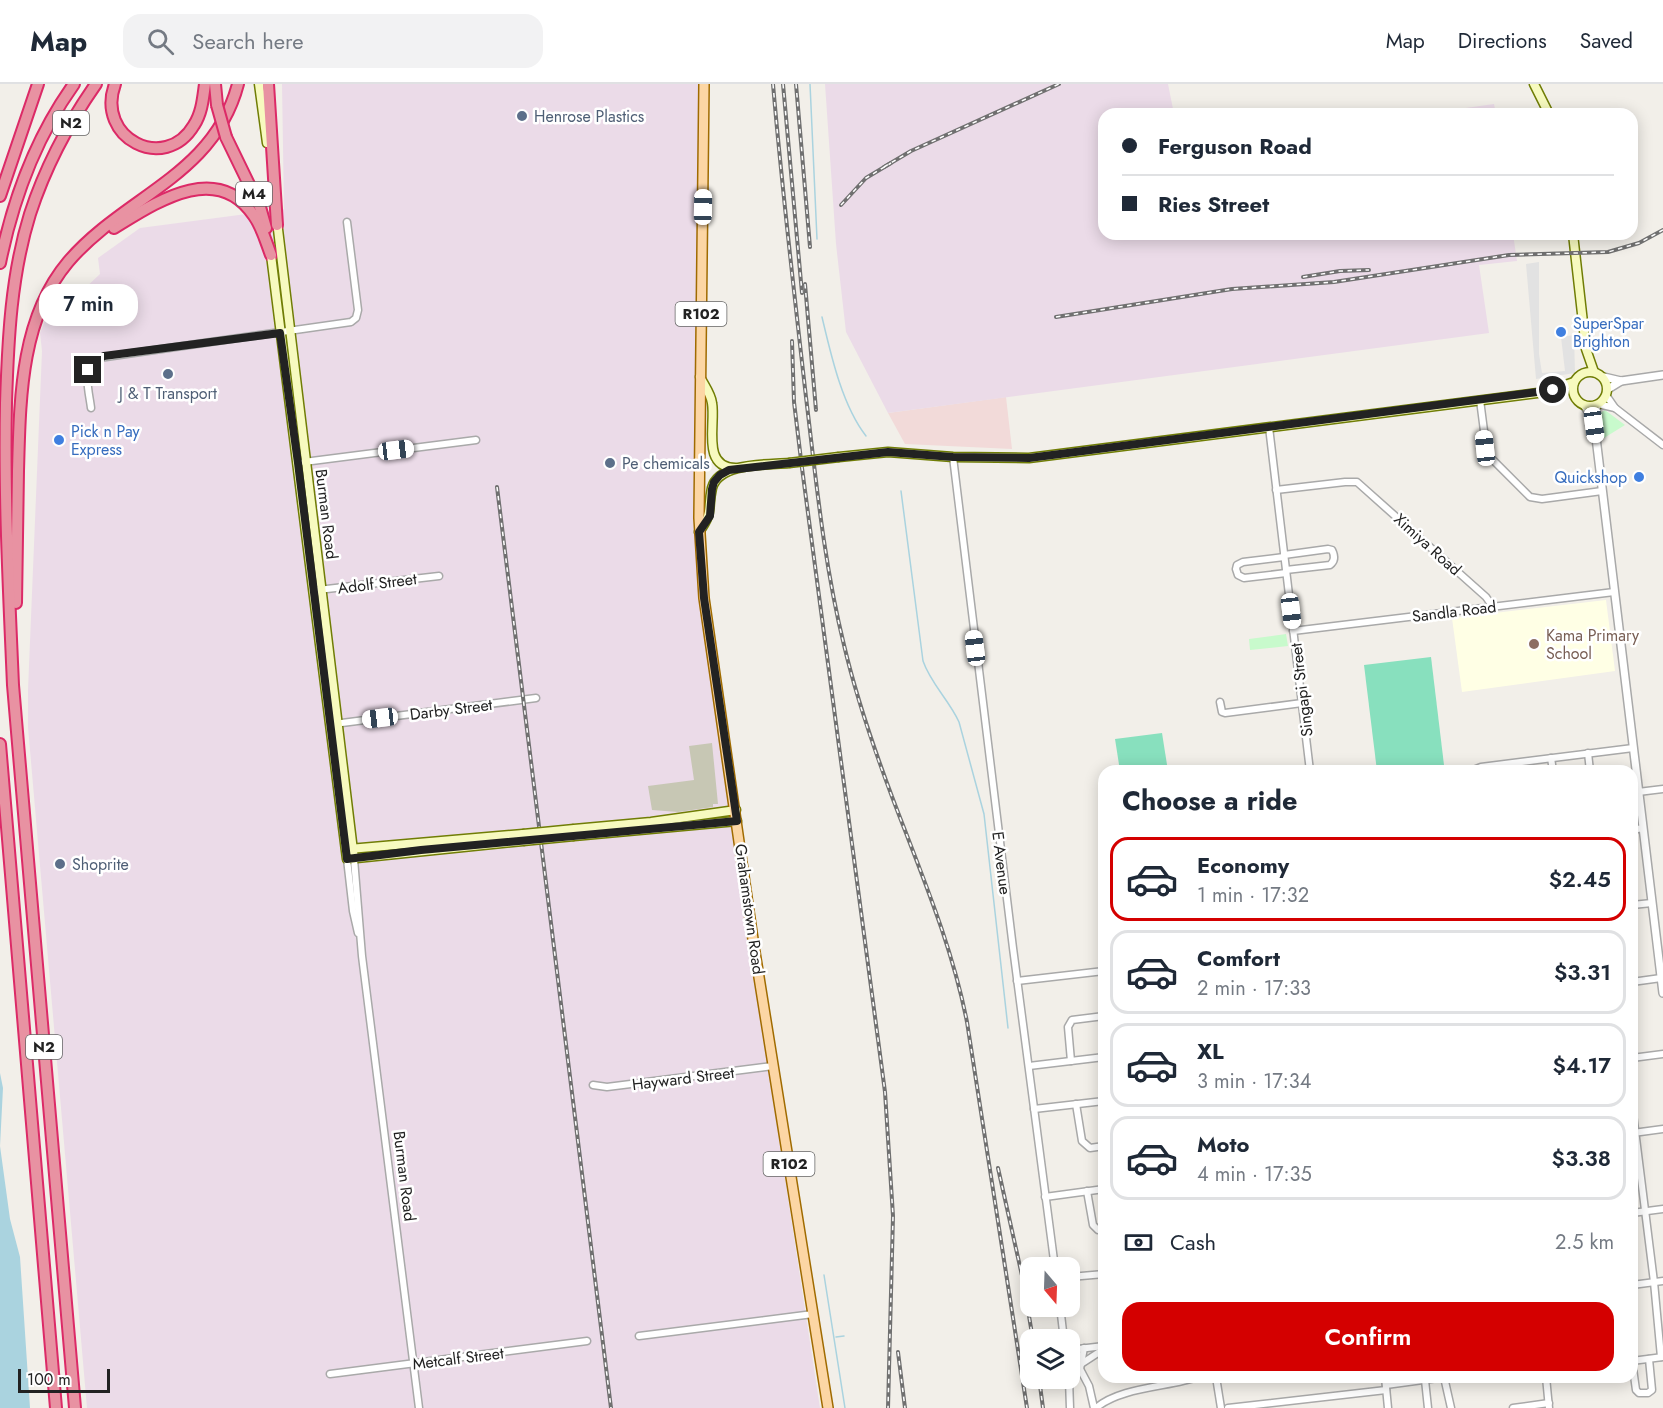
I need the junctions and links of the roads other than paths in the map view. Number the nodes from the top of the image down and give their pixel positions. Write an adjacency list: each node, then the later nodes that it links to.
1 (38, 84): 15 (highway)
2 (68, 84): 13 (highway)
3 (74, 84): 13 (highway, N2)
4 (96, 84): 56 (highway, N2)
5 (115, 84): 6 (highway)
6 (205, 84)
7 (215, 84): 19 (highway, Burman Road / M4, bridge)
8 (238, 84): 21 (highway)
9 (259, 84): 17 (main road, Burman Road / M4)
10 (268, 84): 17 (highway)
11 (704, 84): 27 (main road, Grahamstown Road / R102)
12 (1534, 84): 14 (main road)
13 (62, 102): 20 (highway, N2)
14 (1547, 108)
15 (0, 196)
16 (347, 222): 22 (street)
17 (277, 225): 22 (main road, Burman Road / M4)
18 (1574, 240): 24 (main road)
19 (271, 255): 21 (highway); 23 (main road, Burman Road / M4)
20 (0, 263)
21 (68, 263): 56 (highway)
22 (290, 332): 23 (street); 44 (main road, Burman Road / M4)
23 (280, 333): 37 (street); 44 (main road, Burman Road / M4)
24 (1586, 350): 25 (main road); 29 (main road)
25 (1594, 372): 28 (main road); 29 (main road)
26 (1663, 375): 30 (street)
27 (700, 377): 45 (main road); 48 (main road, Grahamstown Road / R102)
28 (1604, 377): 30 (street); 32 (main road)
29 (1576, 380): 31 (main road); 33 (main road)
30 (1621, 381): 32 (street)
31 (1553, 390): 33 (main road); 34 (main road)
32 (1607, 392): 35 (main road); 38 (street)
33 (1574, 396): 36 (main road)
34 (1480, 400): 40 (main road); 47 (street)
35 (1597, 404): 36 (main road); 38 (street); 39 (street)
36 (1584, 405): 39 (street)
37 (91, 408)
38 (1615, 408): 42 (street)
39 (1593, 421): 47 (street)
40 (1269, 427): 43 (main road); 46 (street, Singapi Street)
41 (476, 440): 44 (street)
42 (1663, 445)
43 (953, 457): 45 (main road, bridge); 83 (street, E Avenue)
44 (302, 462): 52 (main road, Burman Road / M4)
45 (735, 468): 48 (main road)
46 (1276, 490): 49 (street, Singapi Street); 54 (street, Ximiya Road)
47 (1602, 491): 53 (street)
48 (699, 532): 73 (main road, Grahamstown Road / R102)
49 (1284, 556): 50 (street, Singapi Street); 50 (street); 50 (street)
50 (1286, 571): 55 (street, Singapi Street)
51 (439, 576): 52 (street, Adolf Street)
52 (317, 590): 60 (main road, Burman Road / M4)
53 (1614, 592): 54 (street, Sandla Road); 62 (street)
54 (1493, 607): 55 (street, Sandla Road)
55 (1293, 631): 59 (street, Singapi Street)
56 (14, 686): 139 (highway, N2)
57 (536, 698): 60 (street, Darby Street)
58 (1220, 702): 59 (street)
59 (1302, 703): 66 (street, Singapi Street)
60 (334, 724): 78 (main road, Burman Road / M4)
61 (0, 744): 138 (highway, N2)
62 (1633, 748): 63 (street); 70 (street)
63 (1588, 753): 64 (street); 69 (street)
64 (1551, 758): 65 (street); 68 (street)
65 (1514, 763): 67 (street)
66 (1309, 765)
67 (1499, 765)
68 (1552, 765)
69 (1589, 765)
70 (1635, 765)
71 (1663, 789): 72 (street)
72 (1638, 792): 75 (street)
73 (736, 810): 74 (main road, Grahamstown Road / R102); 77 (main road)
74 (737, 821): 77 (main road); 91 (main road, Grahamstown Road / R102)
75 (1643, 828): 76 (street); 79 (street)
76 (1638, 829)
77 (574, 832): 78 (main road, bridge)
78 (350, 854): 124 (street, Burman Road)
79 (1652, 903): 80 (street); 82 (street)
80 (1638, 904)
81 (1098, 972): 83 (street)
82 (1661, 978): 84 (street); 85 (street)
83 (1017, 981): 92 (street, E Avenue)
84 (1638, 981)
85 (1663, 993)
86 (1098, 1017): 90 (street)
87 (1663, 1054): 88 (street)
88 (1638, 1057)
89 (1098, 1058): 90 (street)
90 (1071, 1061): 92 (street)
91 (773, 1066): 93 (street, Hayward Street); 114 (main road, Grahamstown Road / R102)
92 (1029, 1066): 96 (street, E Avenue)
93 (593, 1084)
94 (1098, 1102): 95 (street)
95 (1076, 1104): 96 (street); 99 (street)
96 (1034, 1110): 103 (street, E Avenue)
97 (1663, 1129): 98 (street)
98 (1638, 1132)
99 (1098, 1147)
100 (1638, 1161): 105 (street)
101 (1098, 1190): 102 (street)
102 (1087, 1191): 103 (street); 107 (street)
103 (1046, 1197): 108 (street, E Avenue)
104 (1663, 1209): 105 (street)
105 (1645, 1211): 106 (street); 112 (street)
106 (1638, 1212)
107 (1098, 1230)
108 (1054, 1257)
109 (1098, 1275): 110 (street)
110 (1080, 1276)
111 (1663, 1281): 112 (street)
112 (1654, 1282): 113 (street); 121 (street)
113 (1638, 1284)
114 (813, 1314): 115 (street); 141 (main road, Grahamstown Road / R102)
115 (639, 1336)
116 (587, 1341): 124 (street, Metcalf Street)
117 (1098, 1347): 118 (street)
118 (1084, 1348): 119 (street); 125 (street)
119 (1080, 1349)
120 (1098, 1352): 125 (street)
121 (1662, 1357): 122 (street)
122 (1649, 1359): 123 (street); 134 (street)
123 (1638, 1360)
124 (413, 1363): 126 (street, Metcalf Street); 140 (street, Burman Road)
125 (1080, 1367): 143 (street)
126 (330, 1374)
127 (1168, 1383): 143 (street)
128 (1217, 1383): 144 (street)
129 (1386, 1383): 135 (street)
130 (1410, 1383): 135 (street)
131 (1425, 1383): 147 (street)
132 (1445, 1383): 148 (street)
133 (1546, 1383): 137 (street)
134 (1635, 1383)
135 (1386, 1388): 145 (street); 146 (street)
136 (1069, 1389): 142 (street)
137 (1549, 1406): 149 (street)
138 (56, 1408)
139 (75, 1408)
140 (419, 1408)
141 (828, 1408)
142 (1070, 1408)
143 (1095, 1408)
144 (1221, 1408)
145 (1228, 1408)
146 (1388, 1408)
147 (1428, 1408)
148 (1451, 1408)
149 (1513, 1408)

